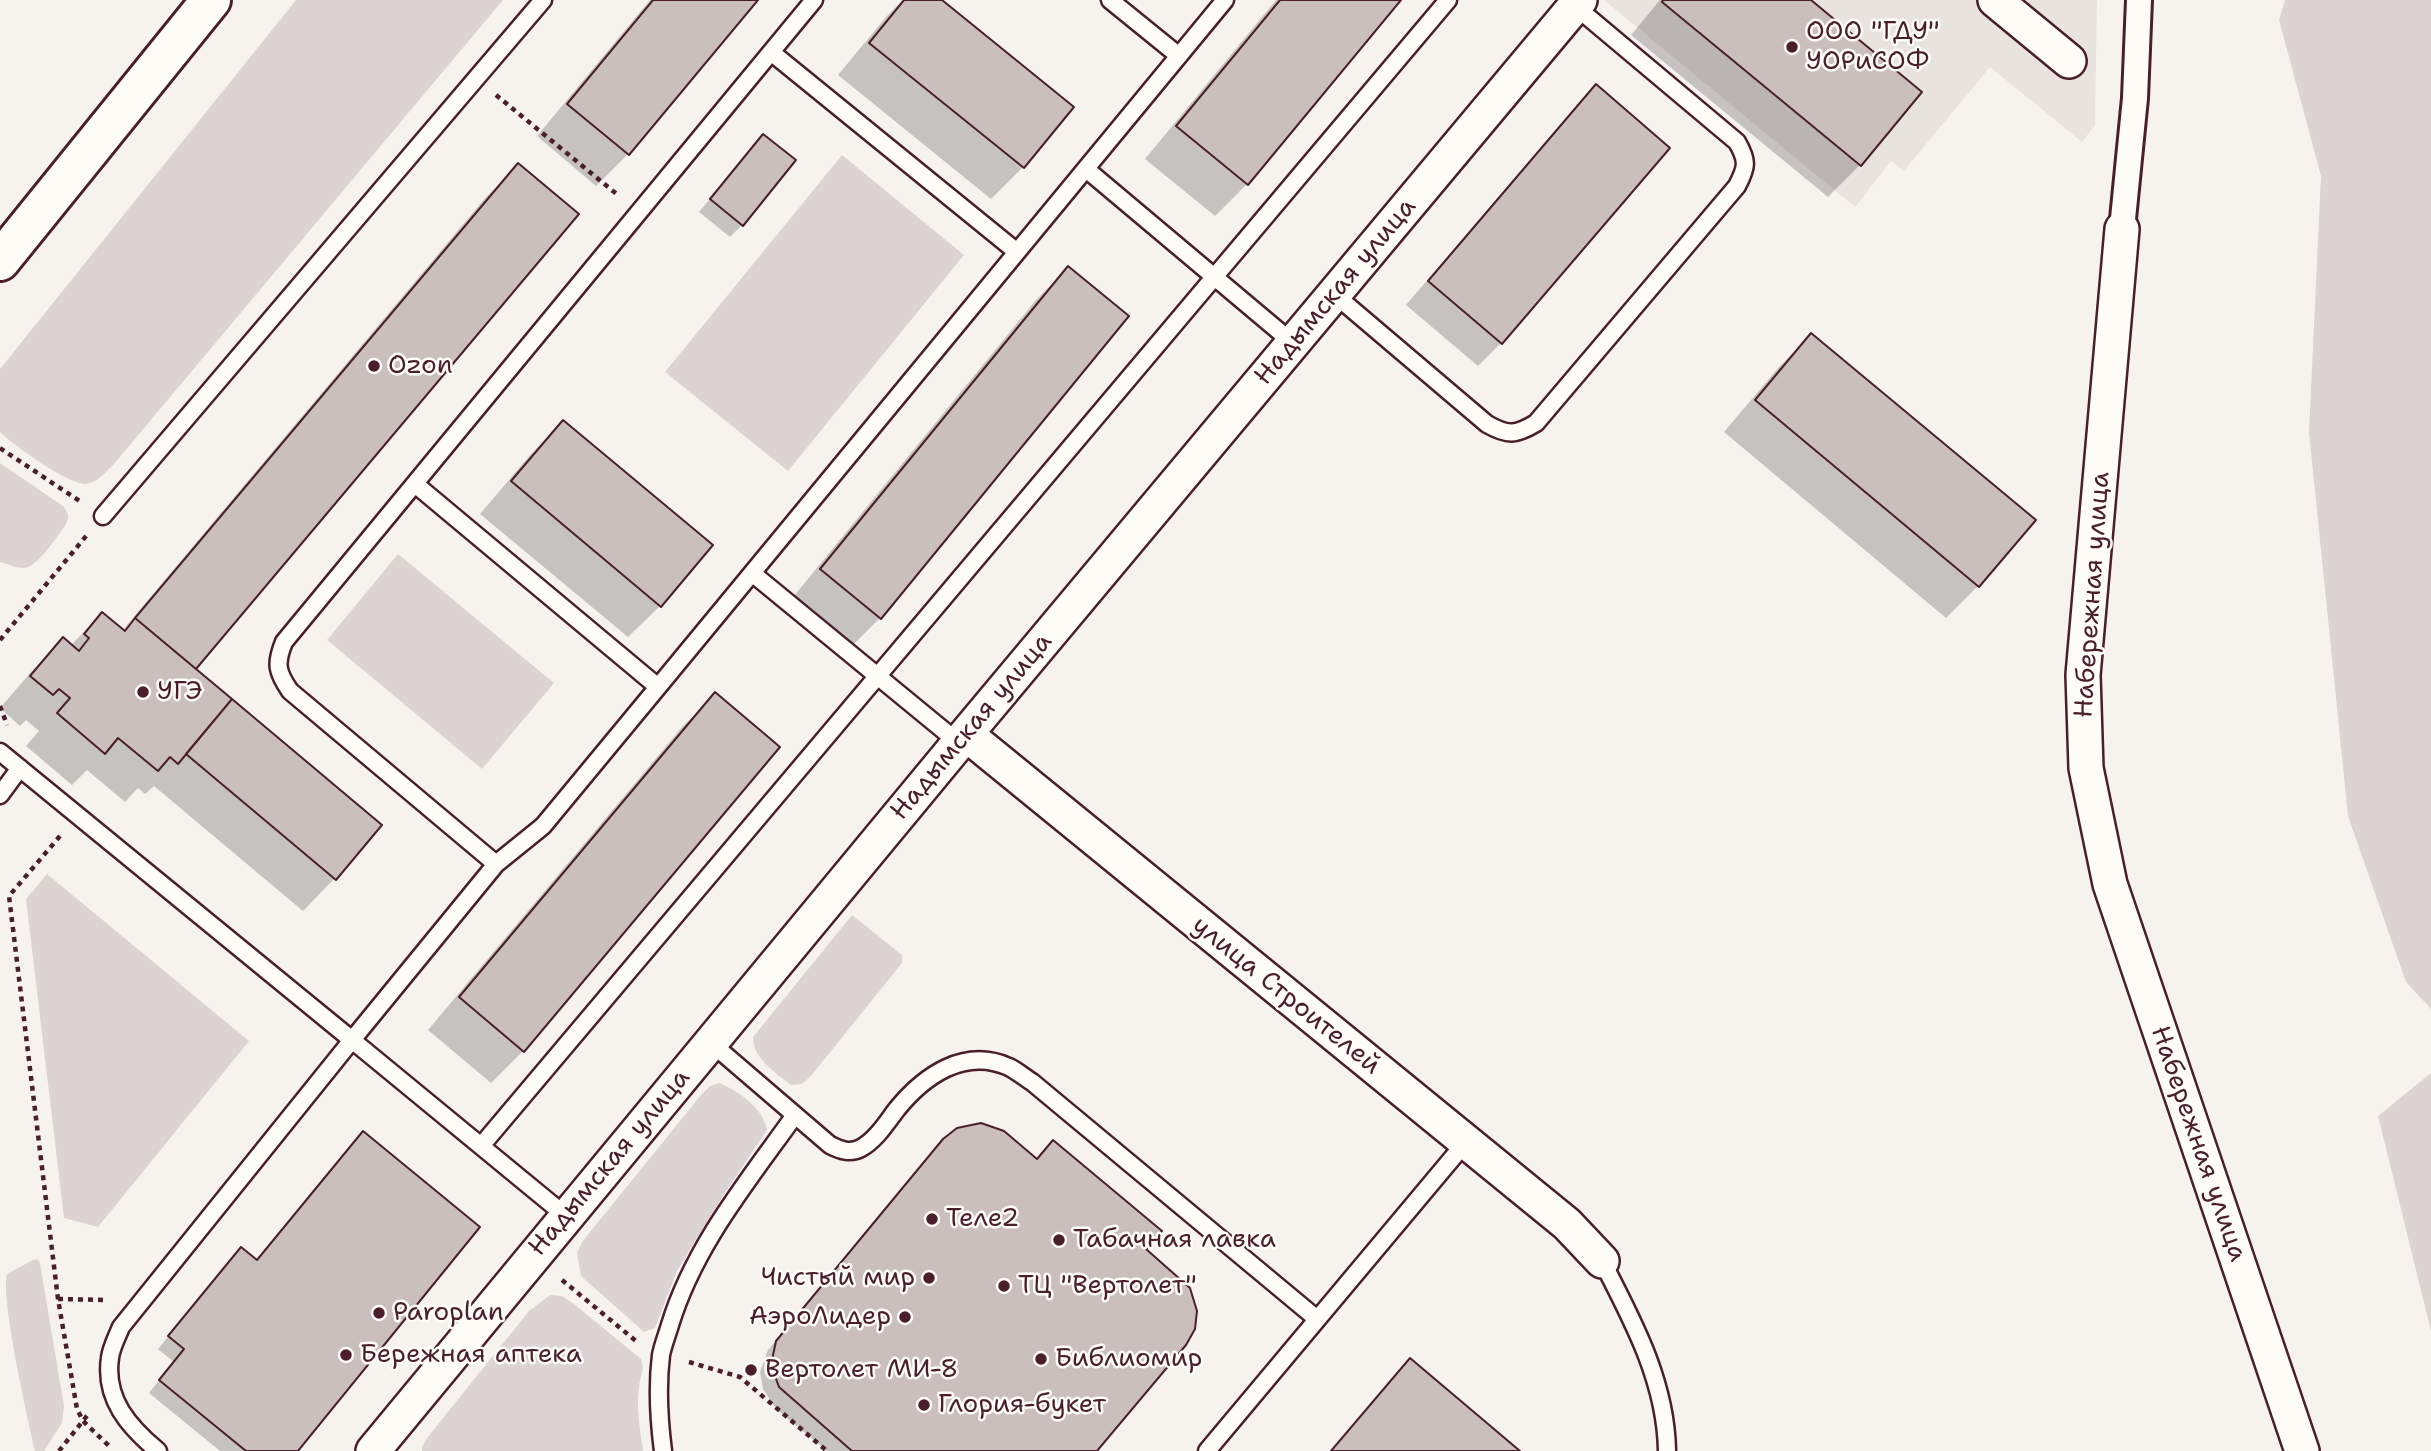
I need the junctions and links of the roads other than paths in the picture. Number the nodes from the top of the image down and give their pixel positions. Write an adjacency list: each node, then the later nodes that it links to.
1 (211, 0): 16 (street)
2 (543, 0): 21 (lane)
3 (814, 0): 10 (lane)
4 (1111, 0): 11 (lane)
5 (1225, 0): 11 (lane)
6 (1448, 0): 17 (lane)
7 (1994, 0): 12 (street)
8 (2139, 0): 14 (street, Набережная улица)
9 (1577, 3): 18 (street, Надымская улица); 18 (lane)
10 (771, 52): 15 (lane); 20 (lane)
11 (1179, 56): 13 (lane)
12 (2069, 61)
13 (1086, 169): 15 (lane); 17 (lane)
14 (2122, 229): 43 (street, Набережная улица)
15 (1017, 252): 22 (lane)
16 (0, 261)
17 (1214, 278): 19 (lane); 23 (lane)
18 (1334, 294): 19 (street, Надымская улица)
19 (1293, 343): 25 (street, Надымская улица)
20 (415, 484): 24 (lane); 29 (lane)
21 (103, 516)
22 (752, 573): 23 (lane); 24 (lane)
23 (878, 676): 25 (lane); 34 (lane)
24 (658, 687): 29 (lane)
25 (962, 739): 31 (street, Надымская улица); 33 (street, улица Строителей)
26 (0, 752): 27 (lane)
27 (20, 768): 28 (lane); 30 (lane)
28 (0, 795)
29 (496, 864): 30 (lane)
30 (352, 1040): 34 (lane); 39 (lane)
31 (710, 1042): 32 (lane); 35 (street, Надымская улица)
32 (795, 1115): 37 (lane); 40 (lane)
33 (1465, 1143): 36 (street, улица Строителей); 37 (lane)
34 (481, 1146): 35 (lane)
35 (566, 1216): 38 (street, Надымская улица)
36 (1602, 1261): 42 (lane)
37 (1317, 1320): 41 (lane)
38 (374, 1450)
39 (158, 1451)
40 (663, 1451)
41 (1207, 1451)
42 (1667, 1451)
43 (2302, 1451)

